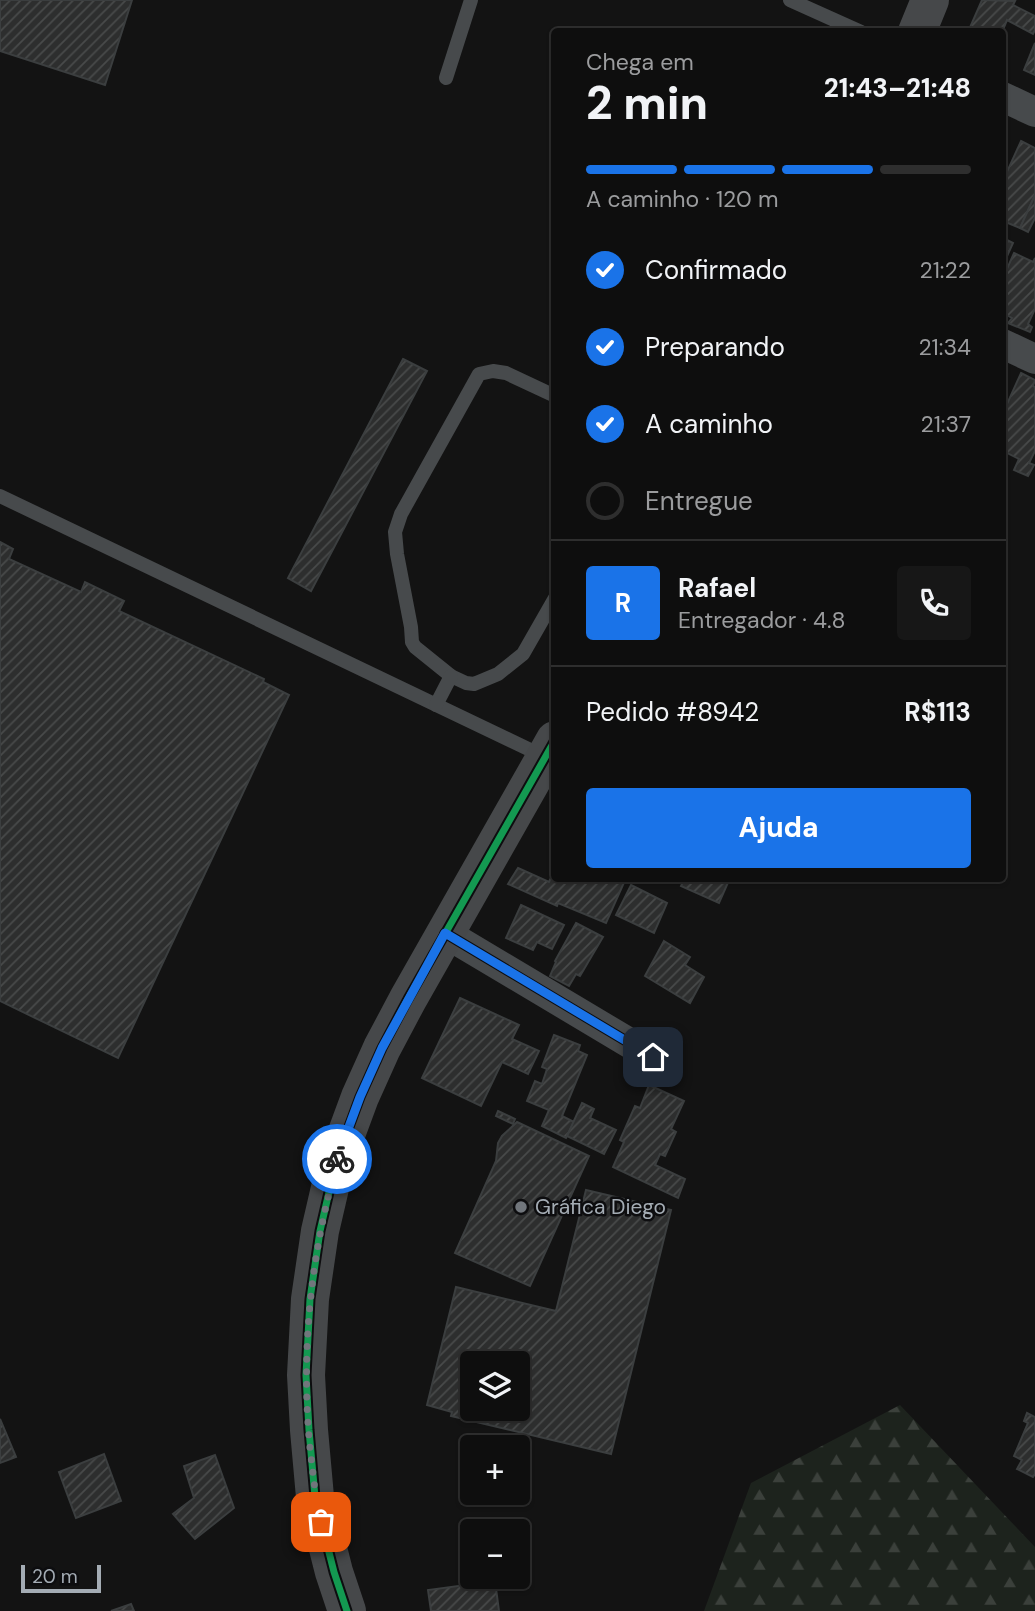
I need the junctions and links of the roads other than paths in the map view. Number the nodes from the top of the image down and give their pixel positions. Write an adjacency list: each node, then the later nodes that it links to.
1 (471, 0): 6 (lane)
2 (790, 0): 4 (lane)
3 (930, 0): 5 (main road)
4 (852, 28)
5 (919, 28)
6 (446, 78)
7 (1006, 98): 8 (street)
8 (1035, 112)
9 (1006, 345): 10 (street)
10 (1035, 359)
11 (551, 394): 14 (lane)
12 (0, 496): 15 (lane)
13 (551, 605): 14 (lane)
14 (451, 676): 15 (lane)
15 (436, 705): 16 (lane)
16 (550, 749): 17 (main road)
17 (445, 933): 18 (street); 19 (main road)
18 (653, 1057)
19 (347, 1611)

